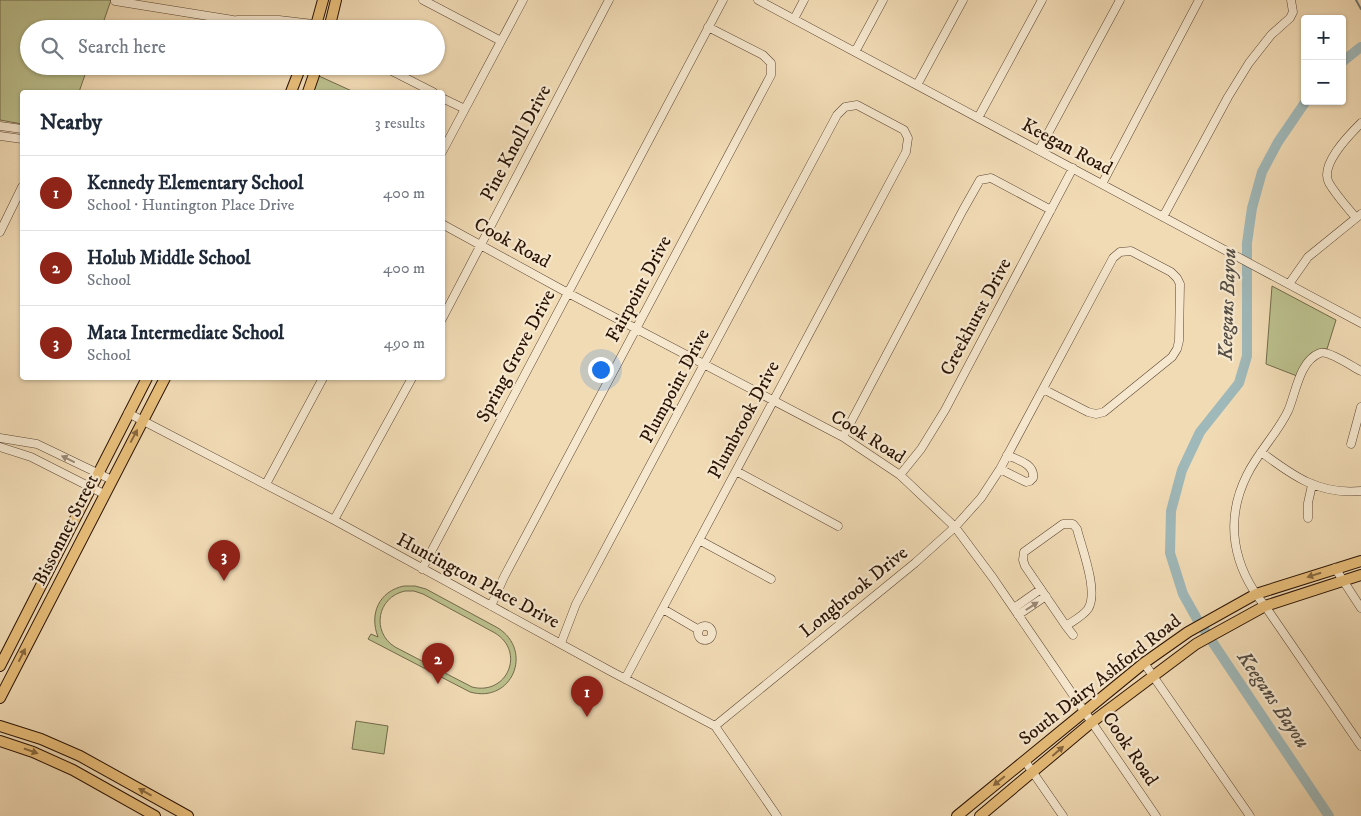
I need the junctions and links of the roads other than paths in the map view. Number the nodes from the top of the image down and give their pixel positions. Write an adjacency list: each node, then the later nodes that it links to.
1 (323, 0): 19 (main road)
2 (336, 0): 20 (main road)
3 (423, 0): 22 (street)
4 (523, 0): 22 (street)
5 (609, 0): 50 (street, Pine Knoll Drive)
6 (723, 0): 21 (street, Spring Grove Drive)
7 (758, 0): 16 (street, Keegan Road)
8 (804, 0): 16 (street)
9 (883, 0): 23 (street)
10 (963, 0): 27 (street)
11 (1042, 0): 33 (street)
12 (1120, 0): 40 (street)
13 (1199, 0): 43 (street)
14 (1291, 0): 47 (street)
15 (115, 1): 17 (street)
16 (794, 19): 23 (street, Keegan Road)
17 (233, 20): 18 (street)
18 (279, 20)
19 (318, 20)
20 (332, 20)
21 (708, 27): 52 (street, Spring Grove Drive); 55 (street, Fairpoint Drive)
22 (501, 41): 32 (street)
23 (855, 52): 27 (street, Keegan Road)
24 (298, 75): 28 (main road)
25 (314, 75): 29 (main road)
26 (400, 75): 30 (street)
27 (918, 85): 33 (street, Keegan Road)
28 (292, 90)
29 (309, 90)
30 (429, 90)
31 (445, 99): 32 (street)
32 (465, 109): 39 (street)
33 (978, 118): 40 (street, Keegan Road)
34 (1361, 123): 46 (street)
35 (0, 126): 36 (street)
36 (20, 129)
37 (0, 136): 38 (street)
38 (20, 139)
39 (445, 146)
40 (1039, 150): 41 (street, Keegan Road)
41 (1073, 168): 43 (street, Keegan Road); 45 (street, Creekhurst Drive)
42 (893, 177): 56 (street, Plumpoint Drive); 63 (street, Plumbrook Drive)
43 (1102, 184): 47 (street, Keegan Road)
44 (20, 191): 49 (street)
45 (1051, 210): 67 (street); 78 (street, Creekhurst Drive)
46 (1358, 216): 51 (street)
47 (1164, 217): 51 (street, Keegan Road)
48 (445, 226): 50 (street, Cook Road)
49 (0, 232)
50 (482, 244): 52 (street, Cook Road); 53 (street, Pine Knoll Drive)
51 (1289, 284): 54 (street, Keegan Road)
52 (568, 293): 55 (street, Cook Road); 93 (street, Spring Grove Drive)
53 (445, 313)
54 (1361, 323)
55 (636, 328): 56 (street, Cook Road); 101 (street, Fairpoint Drive)
56 (704, 365): 63 (street, Cook Road); 109 (street, Plumpoint Drive)
57 (1361, 371): 72 (street)
58 (146, 380): 65 (main road, Bissonnet Street)
59 (164, 380): 66 (main road, Bissonnet Street)
60 (322, 380): 80 (street)
61 (411, 380): 86 (street)
62 (1043, 389): 62 (street, Longbrook Drive); 73 (street, Longbrook Drive)
63 (772, 401): 67 (street, Cook Road); 76 (street, Plumbrook Drive)
64 (1361, 407): 69 (street)
65 (128, 414): 66 (street, Huntington Place Drive); 77 (main road, Bissonnet Street)
66 (142, 421): 79 (main road, Bissonnet Street, one-way to 66); 80 (street, Huntington Place Drive)
67 (843, 437): 78 (street, Cook Road)
68 (0, 438): 71 (street)
69 (1351, 444)
70 (0, 446): 74 (street)
71 (49, 450): 74 (street); 77 (street, one-way to 71)
72 (1261, 452): 81 (street); 99 (street)
73 (1008, 455): 75 (street, Longbrook Drive); 75 (street)
74 (43, 462): 82 (street)
75 (1000, 469): 88 (street, Longbrook Drive)
76 (736, 471): 87 (street); 89 (street, Plumbrook Drive)
77 (98, 473): 79 (street); 82 (main road, Bissonnet Street)
78 (900, 475): 88 (street, Cook Road)
79 (112, 480): 84 (main road, Bissonnet Street)
80 (266, 484): 86 (street, Huntington Place Drive)
81 (1312, 485): 83 (street); 85 (street)
82 (91, 487): 84 (street); 91 (main road, Bissonnet Street)
83 (1361, 491)
84 (104, 494): 95 (main road, Bissonnet Street)
85 (1308, 518)
86 (334, 520): 93 (street, Huntington Place Drive)
87 (838, 526)
88 (955, 528): 105 (street, Cook Road); 118 (street, Longbrook Drive)
89 (699, 540): 96 (street); 104 (street, Plumbrook Drive)
90 (1361, 561): 92 (main road, South Dairy Ashford Road)
91 (50, 568): 95 (main road); 111 (main road, Bissonnet Street)
92 (1335, 568): 97 (street); 99 (main road, South Dairy Ashford Road, one-way to 99)
93 (422, 569): 101 (street, Huntington Place Drive)
94 (1361, 575): 97 (main road, South Dairy Ashford Road)
95 (62, 576): 114 (main road, Bissonnet Street, one-way to 95)
96 (771, 579)
97 (1342, 580): 102 (main road, South Dairy Ashford Road); 103 (street)
98 (1041, 589): 100 (street); 105 (street); 106 (street)
99 (1256, 594): 102 (street); 110 (main road, South Dairy Ashford Road)
100 (1046, 596): 105 (street, one-way to 100); 106 (street)
101 (491, 606): 109 (street, Huntington Place Drive)
102 (1265, 606): 112 (main road, South Dairy Ashford Road); 120 (street)
103 (1361, 608)
104 (662, 609): 107 (street); 113 (street, Plumbrook Drive)
105 (1016, 611): 115 (street, Cook Road)
106 (1066, 626): 108 (street)
107 (699, 630)
108 (1073, 635)
109 (561, 643): 113 (street, Huntington Place Drive)
110 (1144, 663): 112 (street); 115 (main road, South Dairy Ashford Road)
111 (0, 666)
112 (1153, 675): 116 (main road, South Dairy Ashford Road); 133 (street)
113 (625, 679): 118 (street, Huntington Place Drive)
114 (0, 698)
115 (1084, 711): 116 (street, Cook Road); 122 (main road, South Dairy Ashford Road)
116 (1092, 722): 124 (main road, South Dairy Ashford Road, one-way to 116); 132 (street, Cook Road)
117 (0, 726): 121 (main road)
118 (715, 726): 129 (street, Huntington Place Drive)
119 (0, 741): 123 (main road, one-way to 123)
120 (1361, 746)
121 (80, 756): 123 (main road); 125 (main road, one-way to 121)
122 (1025, 761): 124 (street); 126 (main road, South Dairy Ashford Road, one-way to 126)
123 (73, 770): 127 (main road)
124 (1033, 772): 130 (main road, South Dairy Ashford Road); 131 (street)
125 (165, 803): 127 (main road); 128 (main road)
126 (963, 814)
127 (157, 816)
128 (188, 816)
129 (777, 816)
130 (980, 816)
131 (1063, 816)
132 (1156, 816)
133 (1250, 816)

